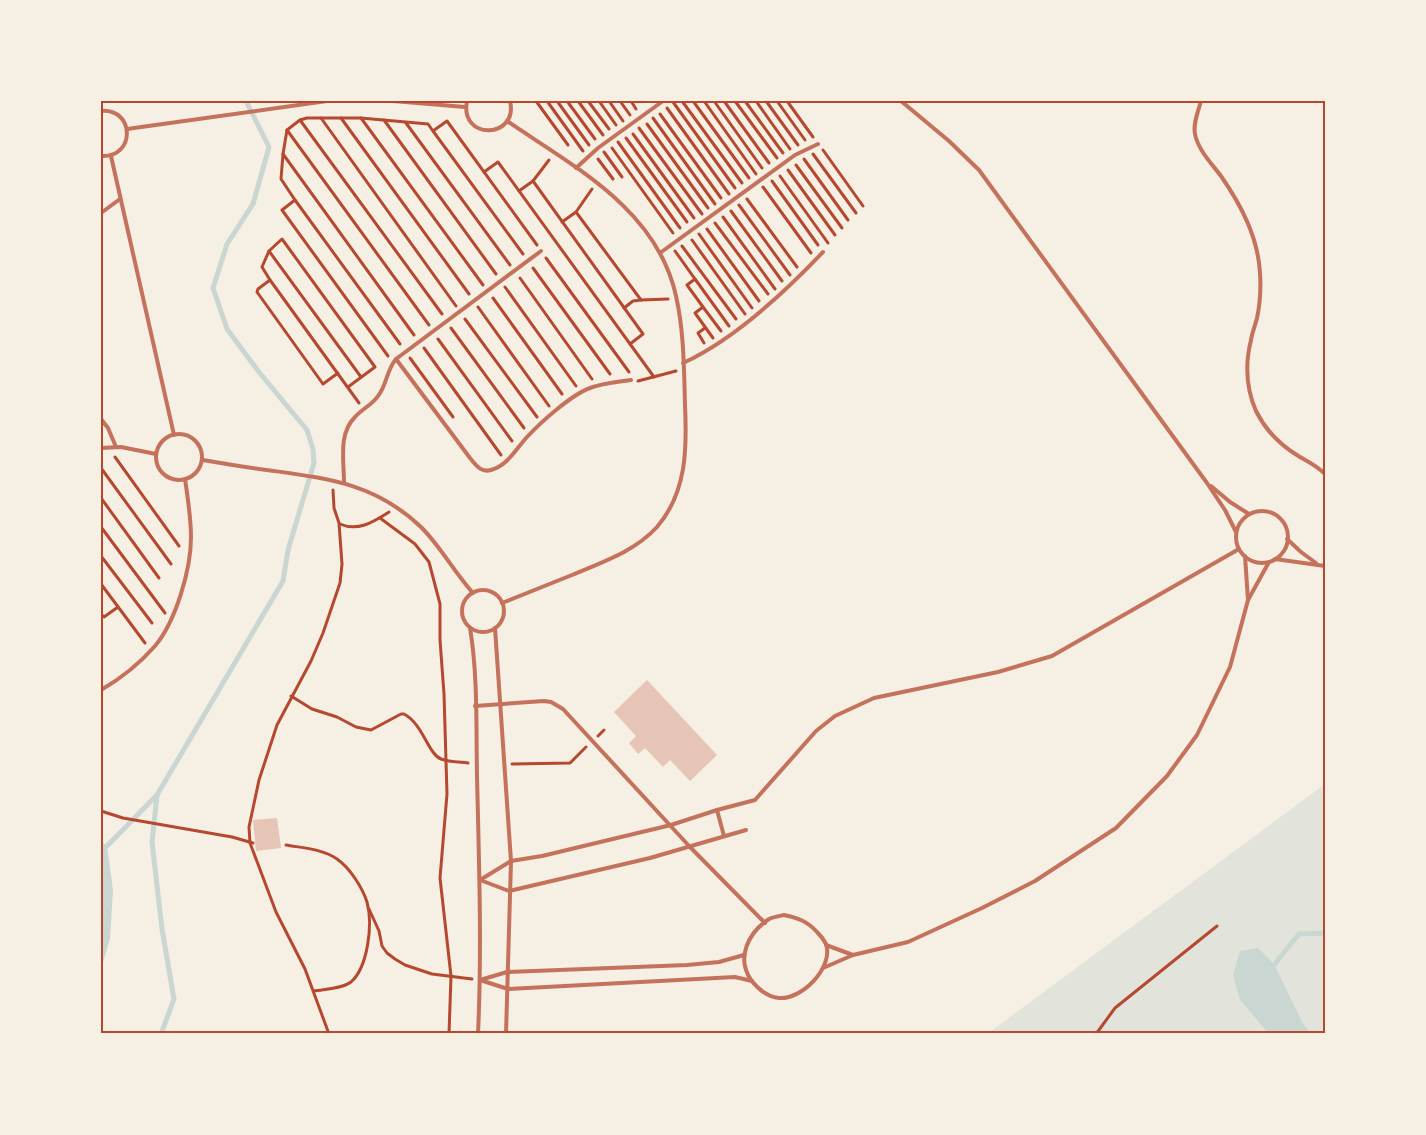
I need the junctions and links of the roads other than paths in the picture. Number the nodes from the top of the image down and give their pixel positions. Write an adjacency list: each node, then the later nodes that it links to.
1 (327, 101): 11 (lane)
2 (393, 101): 8 (lane)
3 (466, 101): 8 (lane)
4 (510, 101): 10 (lane)
5 (662, 101): 15 (lane)
6 (901, 101): 33 (lane)
7 (1202, 101): 30 (lane)
8 (465, 107): 10 (lane)
9 (101, 111): 11 (lane)
10 (507, 121): 15 (lane)
11 (127, 129): 14 (lane)
12 (818, 144): 20 (lane)
13 (101, 156): 14 (lane)
14 (111, 156): 16 (lane)
15 (576, 168): 20 (lane)
16 (120, 199): 17 (lane); 25 (lane)
17 (101, 213)
18 (542, 251): 21 (lane)
19 (823, 252): 22 (lane)
20 (660, 253): 22 (lane)
21 (396, 358): 23 (lane); 32 (lane)
22 (684, 363): 45 (lane)
23 (631, 380)
24 (101, 419): 26 (lane)
25 (174, 434): 28 (lane); 29 (lane)
26 (116, 447): 27 (lane); 28 (lane)
27 (101, 448)
28 (156, 454): 31 (lane)
29 (202, 460): 31 (lane); 32 (lane)
30 (1325, 474)
31 (185, 480): 48 (lane)
32 (344, 483): 43 (lane)
33 (1207, 483): 34 (lane); 35 (lane)
34 (1249, 514): 35 (lane); 36 (lane)
35 (1236, 532): 37 (lane)
36 (1288, 539): 39 (lane); 41 (lane)
37 (1239, 550): 38 (lane); 51 (lane)
38 (1245, 556): 40 (lane); 44 (lane)
39 (1276, 558): 40 (lane); 41 (lane)
40 (1269, 562): 44 (lane)
41 (1318, 564): 42 (lane)
42 (1325, 566)
43 (473, 592): 45 (lane); 46 (lane)
44 (1248, 600): 62 (lane)
45 (502, 603): 47 (lane)
46 (470, 628): 47 (lane); 50 (lane)
47 (496, 628): 49 (lane)
48 (101, 690)
49 (501, 704): 50 (lane); 52 (lane); 56 (lane)
50 (475, 706): 57 (lane)
51 (717, 810): 52 (lane); 54 (lane)
52 (671, 825): 55 (lane); 56 (lane)
53 (746, 830): 54 (lane)
54 (724, 836): 55 (lane)
55 (690, 847): 58 (lane); 59 (lane)
56 (511, 861): 57 (lane); 58 (lane)
57 (480, 880): 58 (lane); 65 (lane)
58 (509, 891): 64 (lane)
59 (765, 923): 60 (lane); 61 (lane)
60 (826, 945): 62 (lane); 63 (lane)
61 (744, 954): 64 (lane); 66 (lane)
62 (853, 955): 63 (lane)
63 (823, 968): 66 (lane)
64 (507, 972): 65 (lane); 67 (lane)
65 (480, 980): 67 (lane); 68 (lane)
66 (752, 980): 67 (lane)
67 (508, 989): 69 (lane)
68 (478, 1034)
69 (506, 1034)

